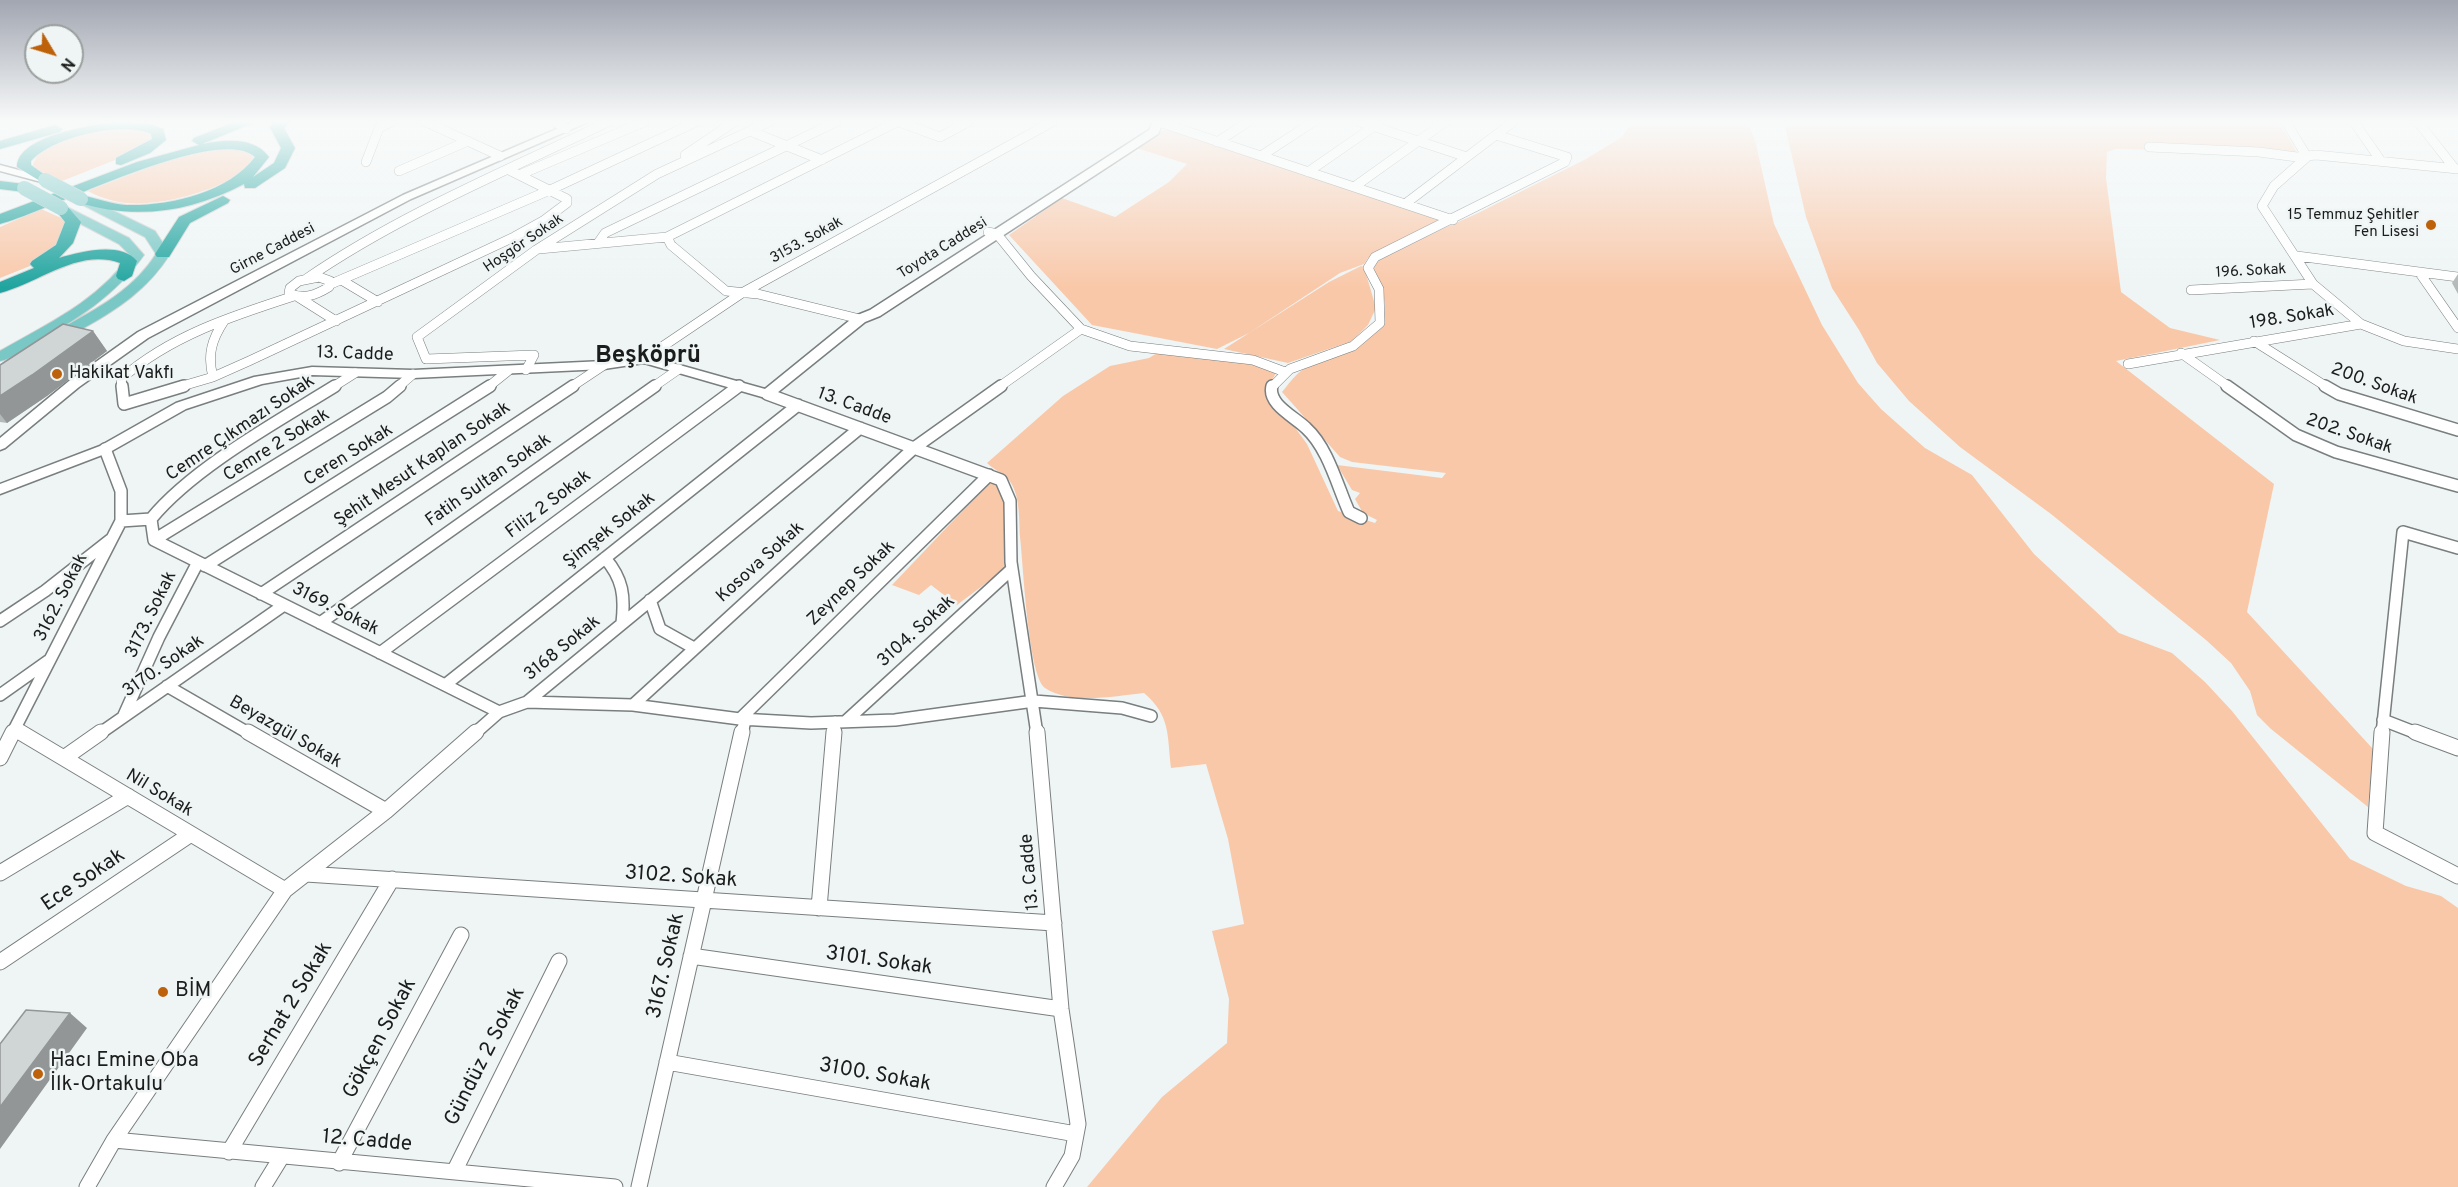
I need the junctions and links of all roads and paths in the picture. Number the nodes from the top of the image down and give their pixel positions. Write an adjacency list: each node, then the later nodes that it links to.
1 (19, 177): 28 (street)
2 (34, 177): 28 (highway)
3 (80, 177): 28 (highway)
4 (83, 177): 28 (highway)
5 (118, 177): 29 (highway)
6 (123, 177): 29 (highway)
7 (243, 177): 29 (highway)
8 (263, 177): 40 (highway)
9 (451, 177): 80 (street, Girne Caddesi)
10 (494, 177): 45 (street)
11 (524, 177): 27 (street)
12 (577, 177): 27 (street)
13 (652, 177): 39 (street, Hoşgör Sokak)
14 (721, 177): 38 (street)
15 (787, 177): 37 (street)
16 (951, 177): 52 (street, 3153. Sokak)
17 (1081, 177): 36 (street, Toyota Caddesi)
18 (1324, 177): 26 (street)
19 (1369, 177): 26 (street)
20 (1440, 177): 30 (street)
21 (1535, 177): 34 (street)
22 (2285, 177): 41 (street)
23 (0, 180): 25 (street)
24 (0, 185): 25 (highway)
25 (24, 188): 31 (main road, bridge)
26 (1354, 188): 30 (street)
27 (550, 190): 47 (street); 54 (street)
28 (47, 191): 29 (highway); 29 (main road, bridge); 32 (highway); 33 (highway); 35 (highway)
29 (81, 193): 40 (main road)
30 (1405, 204): 34 (street)
31 (61, 207): 43 (main road); 46 (highway)
32 (0, 211)
33 (0, 219)
34 (1453, 220): 71 (street)
35 (0, 225)
36 (992, 233): 55 (street, Toyota Caddesi); 60 (street)
37 (667, 237): 38 (street); 52 (street)
38 (598, 243): 39 (street)
39 (536, 250): 70 (street, Hoşgör Sokak)
40 (163, 254): 67 (main road)
41 (2297, 256): 42 (street); 49 (street)
42 (2419, 272): 44 (street); 59 (street)
43 (124, 276): 50 (highway); 67 (main road)
44 (2458, 277)
45 (306, 279): 48 (street); 53 (street)
46 (0, 280)
47 (343, 281): 48 (street); 54 (street)
48 (331, 284): 53 (street)
49 (2313, 284): 51 (street, 196. Sokak); 58 (street)
50 (0, 288)
51 (2192, 290)
52 (742, 292): 55 (street); 64 (street, 3153. Sokak)
53 (296, 297): 56 (street); 57 (street)
54 (378, 302): 57 (street)
55 (860, 319): 76 (street, Toyota Caddesi)
56 (224, 321): 74 (street); 74 (street)
57 (336, 321): 74 (street)
58 (2361, 324): 61 (street, 198. Sokak); 62 (street, 198. Sokak)
59 (2458, 328)
60 (1081, 329): 71 (street); 81 (street, Kosova Sokak)
61 (2254, 340): 63 (street, 198. Sokak); 79 (street, 200. Sokak)
62 (2458, 349)
63 (2181, 353): 65 (street, 198. Sokak); 84 (street, 202. Sokak)
64 (644, 358): 66 (street, 13. Cadde); 68 (street, 13. Cadde)
65 (2128, 364)
66 (604, 365): 70 (street, 13. Cadde); 95 (street, Şehit Mesut Kaplan Sokak)
67 (3, 366)
68 (679, 369): 75 (street, 13. Cadde); 99 (street, Fatih Sultan Sokak)
69 (508, 370): 70 (street, 13. Cadde); 73 (street, 13. Cadde); 93 (street, Ceren Sokak)
70 (526, 370)
71 (1285, 372): 86 (street)
72 (356, 373): 73 (street, 13. Cadde); 82 (street, 13. Cadde); 87 (street, Cemre Çıkmazı Sokak)
73 (413, 374): 90 (street, Cemre 2 Sokak)
74 (213, 377)
75 (740, 386): 76 (street, 13. Cadde); 102 (street, Filiz 2 Sokak)
76 (767, 394): 77 (street, 13. Cadde)
77 (798, 405): 78 (street, 13. Cadde); 92 (street, Şimşek Sokak)
78 (860, 428): 81 (street, 13. Cadde); 96 (street, 3168 Sokak)
79 (2458, 430)
80 (0, 445)
81 (914, 448): 83 (street, 13. Cadde); 101 (street, Kosova Sokak)
82 (105, 449): 85 (street, 13. Cadde); 88 (street, 3162. Sokak)
83 (989, 476): 94 (street, 13. Cadde); 113 (street, Zeynep Sokak)
84 (2458, 486)
85 (0, 489)
86 (1361, 518)
87 (151, 519): 88 (street); 90 (street)
88 (121, 521): 89 (street, 3162. Sokak)
89 (113, 538): 98 (street); 103 (street, 3162. Sokak)
90 (154, 540): 93 (street, 3169. Sokak)
91 (2458, 548): 114 (street)
92 (605, 558): 100 (street); 104 (street, Şimşek Sokak)
93 (202, 564): 95 (street, 3169. Sokak); 112 (street, 3173. Sokak)
94 (1012, 569): 107 (street, 13. Cadde); 115 (street, 3104. Sokak)
95 (261, 594): 97 (street, 3169. Sokak)
96 (650, 600): 100 (street, 3168 Sokak); 101 (street)
97 (284, 605): 99 (street, 3169. Sokak); 105 (street, 3170. Sokak)
98 (0, 621)
99 (320, 623): 102 (street, 3169. Sokak)
100 (622, 623): 108 (street, 3168 Sokak)
101 (694, 648): 109 (street, Kosova Sokak)
102 (380, 653): 104 (street, 3169. Sokak)
103 (50, 660): 106 (street); 116 (street, 3162. Sokak)
104 (445, 685): 110 (street, 3169. Sokak)
105 (167, 686): 112 (street, 3170. Sokak); 121 (street, Beyazgül Sokak)
106 (0, 695)
107 (1034, 700): 111 (street); 115 (street); 130 (street, 13. Cadde)
108 (526, 702): 109 (street); 110 (street, 3168 Sokak)
109 (633, 705): 113 (street)
110 (499, 712): 121 (street, 3168 Sokak)
111 (1151, 716)
112 (123, 717): 119 (street, 3170. Sokak)
113 (742, 719): 115 (street); 128 (street, 3167. Sokak)
114 (2383, 720): 117 (street); 125 (street)
115 (840, 722): 129 (street)
116 (15, 729): 118 (street, 3162. Sokak); 119 (street, Nil Sokak)
117 (2458, 748)
118 (0, 758)
119 (64, 758): 120 (street, Nil Sokak)
120 (128, 796): 122 (street, Nil Sokak); 123 (street)
121 (386, 811): 124 (street, 3168 Sokak)
122 (191, 834): 127 (street, Nil Sokak); 134 (street, Ece Sokak)
123 (0, 873)
124 (306, 874): 126 (street, 3102. Sokak); 127 (street, 3168 Sokak)
125 (2458, 876)
126 (392, 879): 128 (street, 3102. Sokak); 139 (street, Serhat 2 Sokak)
127 (285, 890): 138 (street, 3168 Sokak)
128 (704, 900): 129 (street, 3102. Sokak); 132 (street, 3167. Sokak)
129 (819, 908): 130 (street, 3102. Sokak)
130 (1054, 923): 135 (street, 13. Cadde)
131 (461, 935): 141 (street, Gökçen Sokak)
132 (691, 956): 135 (street, 3101. Sokak); 136 (street, 3167. Sokak)
133 (559, 961): 142 (street, Gündüz 2 Sokak)
134 (0, 962)
135 (1061, 1009): 137 (street, 13. Cadde)
136 (667, 1062): 137 (street, 3100. Sokak); 146 (street, 3167. Sokak)
137 (1076, 1134): 147 (street, 13. Cadde)
138 (114, 1140): 139 (street, 12. Cadde); 143 (street, 3168 Sokak)
139 (229, 1152): 140 (street, 12. Cadde)
140 (282, 1156): 141 (street, 12. Cadde); 144 (street)
141 (339, 1162): 142 (street, 12. Cadde)
142 (454, 1172): 145 (street, 12. Cadde)
143 (87, 1187)
144 (263, 1187)
145 (615, 1187)
146 (639, 1187)
147 (1054, 1187)

